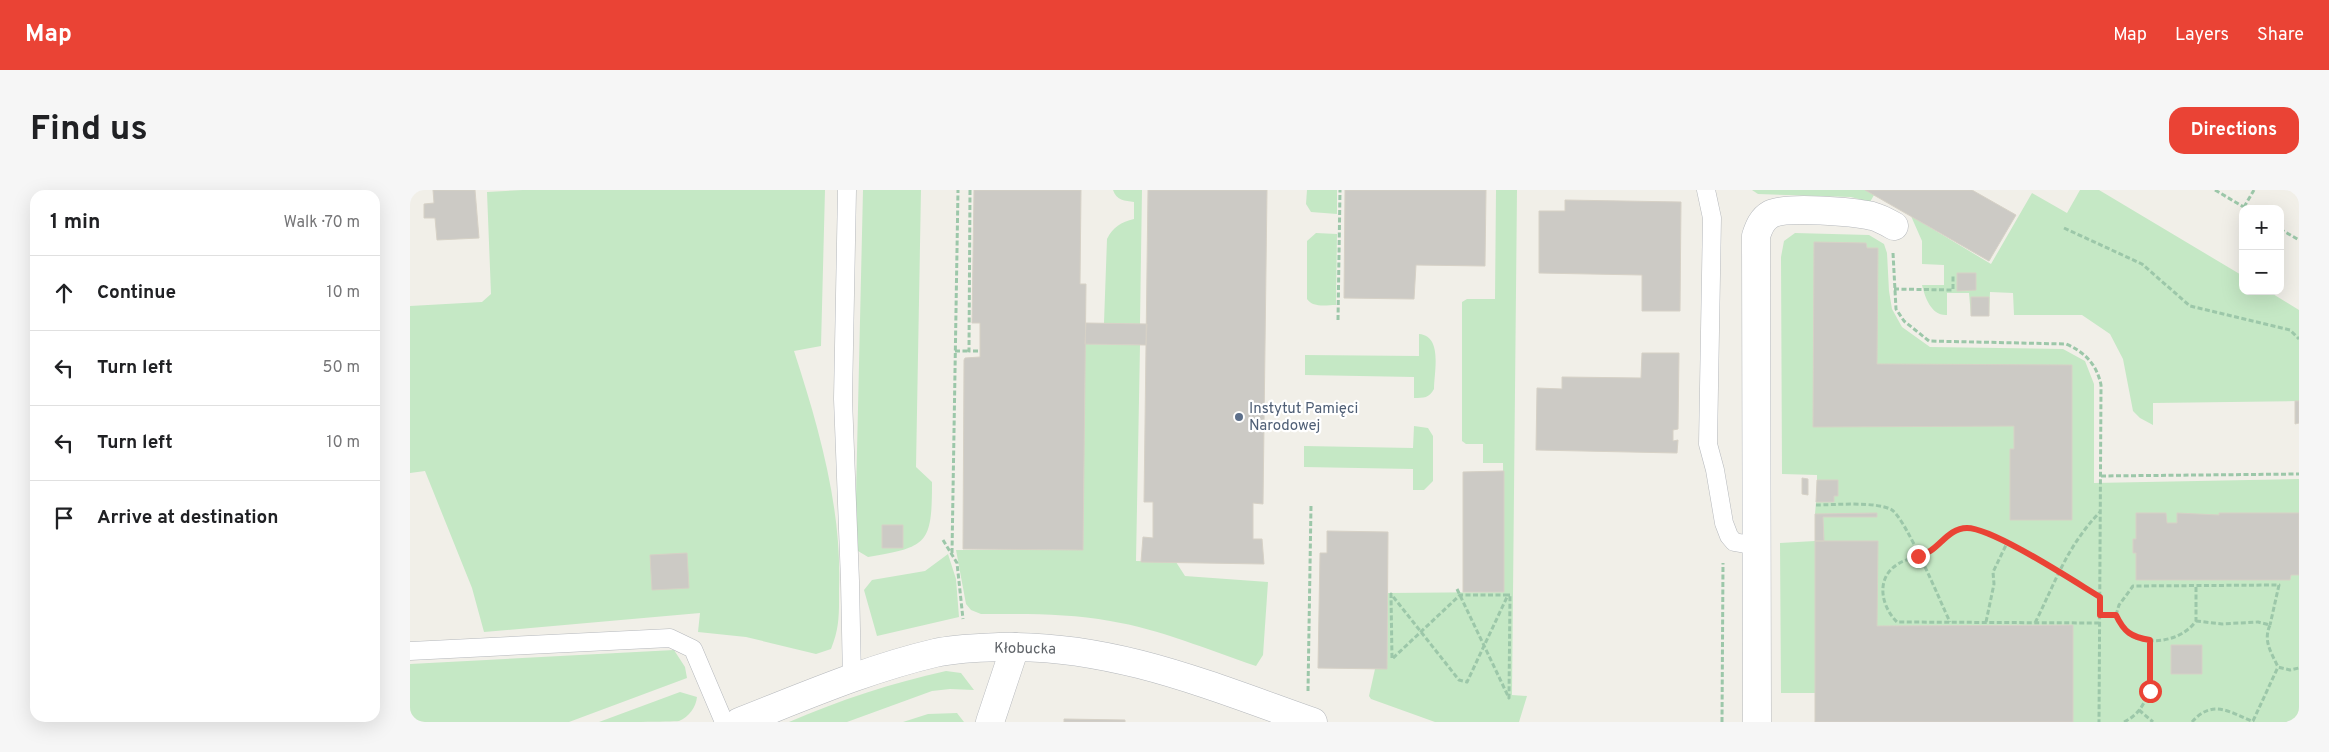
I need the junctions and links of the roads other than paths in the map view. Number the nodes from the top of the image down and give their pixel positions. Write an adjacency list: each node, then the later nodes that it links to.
1 (847, 190): 7 (lane)
2 (1706, 190): 4 (lane)
3 (1893, 236): 4 (street)
4 (1757, 546): 12 (street)
5 (1015, 647): 7 (street, Kłobucka); 10 (street); 11 (street, Kłobucka)
6 (410, 651): 8 (lane)
7 (852, 679): 9 (street, Kłobucka)
8 (724, 722)
9 (738, 722)
10 (990, 722)
11 (1313, 722)
12 (1757, 722)

